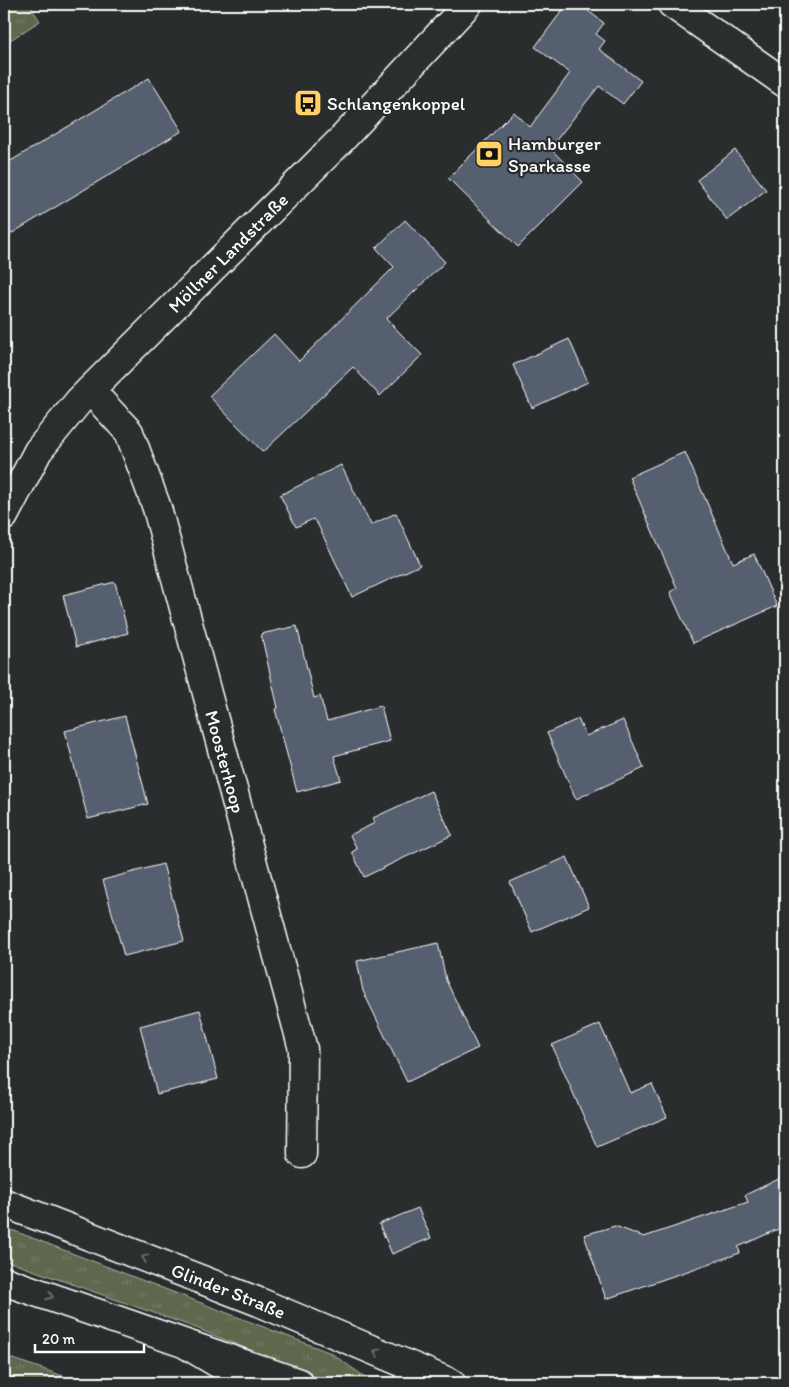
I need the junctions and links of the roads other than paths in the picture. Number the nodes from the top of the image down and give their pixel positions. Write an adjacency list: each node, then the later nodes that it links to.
1 (468, 4): 4 (main road, Möllner Landstraße)
2 (672, 4): 3 (main road)
3 (785, 83)
4 (90, 390): 5 (main road, Möllner Landstraße); 6 (main road, Moosterhoop)
5 (4, 516)
6 (302, 1154)
7 (4, 1202): 10 (main road, Glinder Straße, one-way to 7)
8 (4, 1281): 9 (main road, one-way to 9)
9 (187, 1345): 11 (main road); 12 (main road)
10 (418, 1379): 13 (main road, Glinder Straße)
11 (251, 1383)
12 (299, 1383)
13 (452, 1383)

